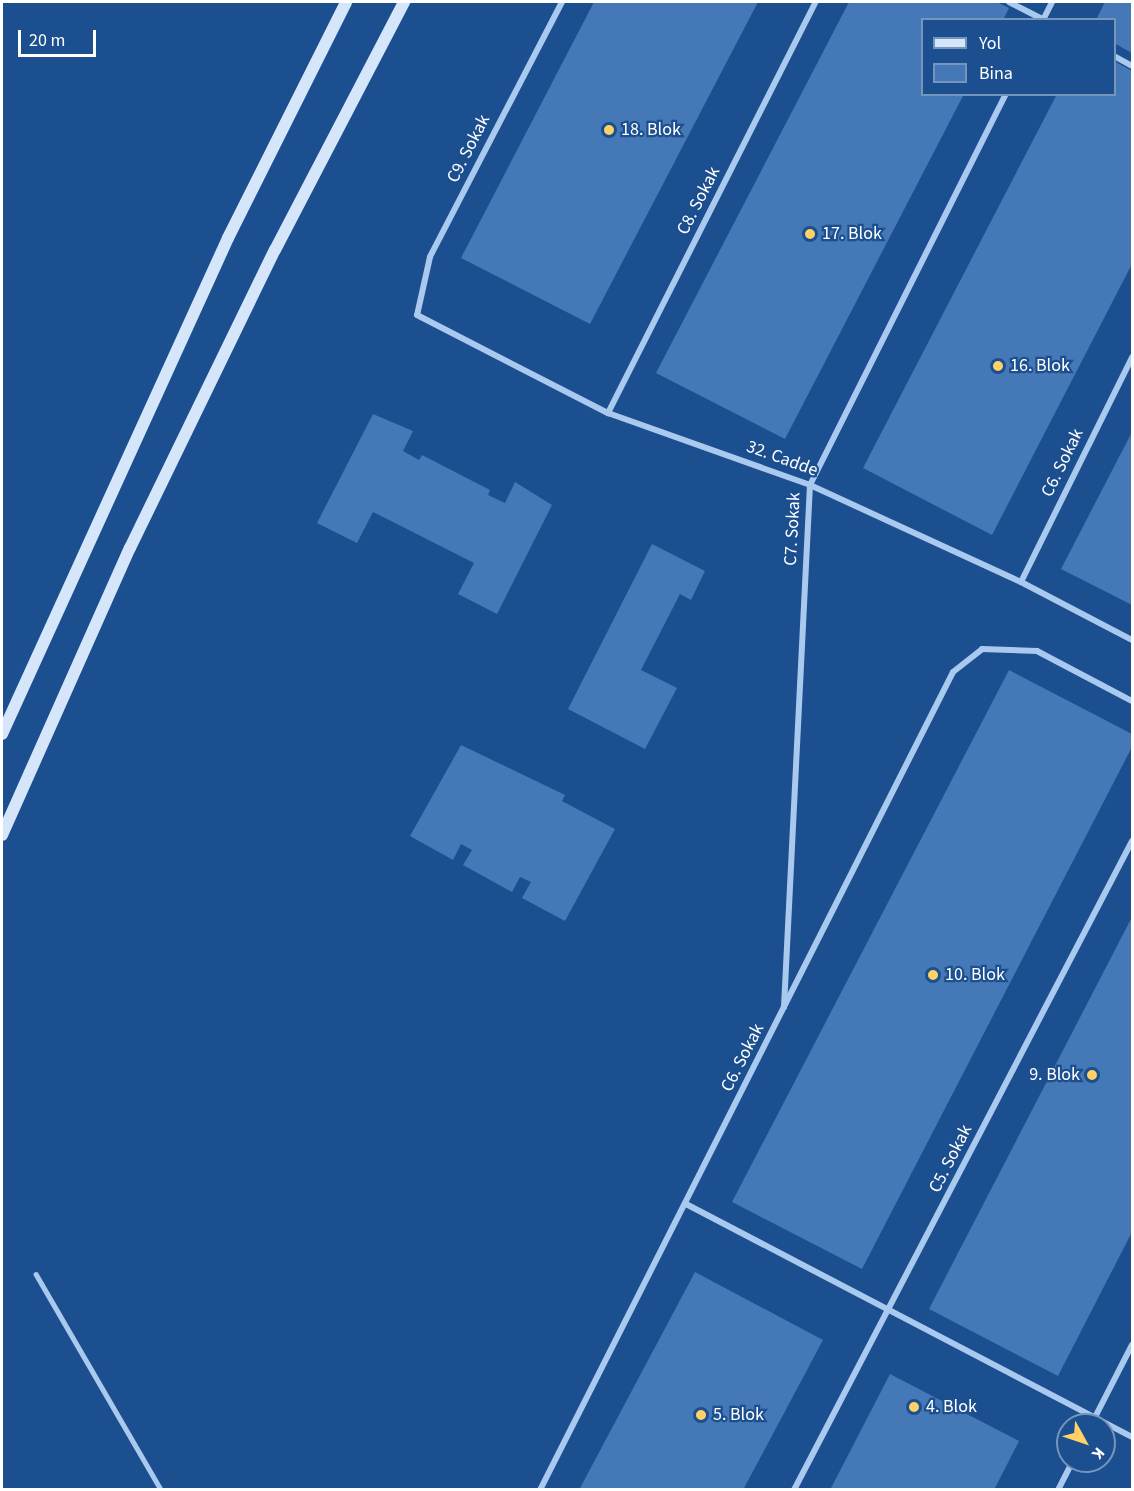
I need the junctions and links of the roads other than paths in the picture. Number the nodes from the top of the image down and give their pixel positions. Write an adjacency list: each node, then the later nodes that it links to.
1 (346, 2): 19 (main road)
2 (404, 2): 20 (main road)
3 (562, 2): 12 (street, C9. Sokak)
4 (816, 2): 14 (street, C8. Sokak)
5 (1010, 2): 7 (street)
6 (1052, 2): 8 (street)
7 (1041, 18)
8 (1044, 18)
9 (1116, 57): 10 (street)
10 (1132, 66)
11 (1005, 96): 15 (street, C7. Sokak)
12 (417, 315): 14 (street, 32. Cadde)
13 (1132, 357): 16 (street, C6. Sokak)
14 (608, 413): 15 (street, 32. Cadde)
15 (810, 485): 16 (street, 32. Cadde); 22 (street, C7. Sokak)
16 (1021, 582): 17 (street, 32. Cadde)
17 (1132, 640)
18 (1132, 701): 22 (street, C6. Sokak)
19 (2, 734)
20 (2, 835)
21 (1132, 841): 25 (street, C5. Sokak)
22 (784, 1010): 23 (street, C6. Sokak)
23 (686, 1204): 25 (street); 33 (street, C6. Sokak)
24 (36, 1274): 32 (lane)
25 (889, 1310): 27 (street); 34 (street, C5. Sokak)
26 (1132, 1344): 28 (street)
27 (1087, 1413)
28 (1097, 1413)
29 (1116, 1428): 30 (street)
30 (1132, 1437)
31 (1067, 1473): 35 (street)
32 (161, 1490)
33 (540, 1490)
34 (794, 1490)
35 (1058, 1490)

